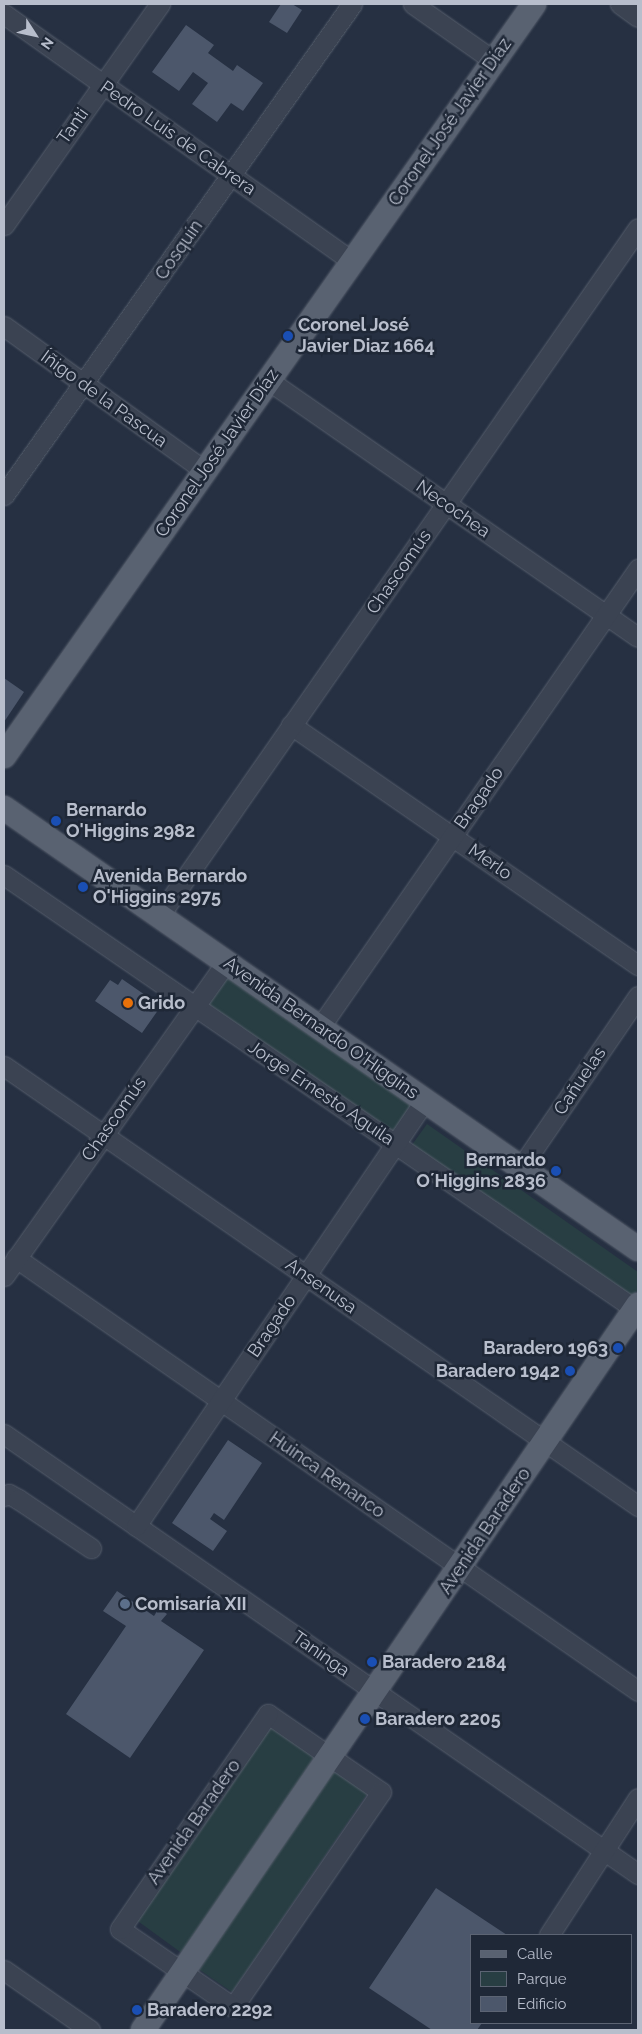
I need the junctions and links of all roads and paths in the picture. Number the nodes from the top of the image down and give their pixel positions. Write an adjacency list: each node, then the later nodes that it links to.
1 (160, 4): 9 (street, Tanti)
2 (352, 4): 10 (street, Cosquín)
3 (413, 4): 8 (street)
4 (534, 4): 8 (main road, Coronel José Javier Díaz)
5 (620, 4): 7 (street)
6 (4, 14): 9 (street, Pedro Luis de Cabrera)
7 (638, 17)
8 (494, 61): 13 (main road, Coronel José Javier Díaz)
9 (102, 84): 10 (street, Pedro Luis de Cabrera); 11 (street, Tanti)
10 (231, 175): 13 (street, Pedro Luis de Cabrera); 16 (street, Cosquín)
11 (4, 225)
12 (638, 228): 19 (street, Chascomús)
13 (352, 261): 15 (main road, Coronel José Javier Díaz)
14 (4, 326): 16 (street, Íñigo de la Pascua)
15 (268, 380): 17 (main road, Coronel José Javier Díaz); 19 (street, Necochea)
16 (83, 385): 17 (street, Íñigo de la Pascua); 18 (street, Cosquín)
17 (205, 471): 24 (main road, Coronel José Javier Díaz)
18 (4, 495)
19 (446, 504): 21 (street, Necochea); 23 (street, Chascomús)
20 (638, 569): 21 (street, Bragado)
21 (606, 615): 22 (street, Necochea); 26 (street, Bragado)
22 (638, 637)
23 (292, 725): 26 (street, Merlo); 28 (street, Chascomús)
24 (4, 756)
25 (4, 808): 28 (main road, Avenida Bernardo O'Higgins)
26 (452, 836): 30 (street, Merlo); 33 (street, Bragado)
27 (4, 875): 32 (street, Jorge Ernesto Aguila)
28 (159, 916): 29 (main road, Avenida Bernardo O'Higgins)
29 (226, 962): 32 (street, Chascomús); 33 (main road, Avenida Bernardo O'Higgins)
30 (638, 965)
31 (638, 996): 38 (street, Cañuelas)
32 (194, 1006): 36 (street, Chascomús); 37 (street, Jorge Ernesto Aguila)
33 (320, 1027): 35 (main road, Avenida Bernardo O'Higgins)
34 (4, 1066): 36 (street, Ansenusa)
35 (425, 1100): 37 (street, Bragado); 38 (main road, Avenida Bernardo O'Higgins)
36 (103, 1135): 40 (street, Chascomús); 42 (street, Ansenusa)
37 (396, 1144): 42 (street, Bragado); 43 (street, Jorge Ernesto Aguila)
38 (521, 1167): 39 (main road, Avenida Bernardo O'Higgins)
39 (638, 1249)
40 (16, 1258): 41 (street, Chascomús); 44 (street, Huinca Renanco)
41 (4, 1276)
42 (306, 1276): 44 (street, Bragado); 46 (street, Ansenusa)
43 (637, 1308): 46 (main road, Avenida Baradero)
44 (221, 1401): 49 (street, Bragado); 51 (street, Huinca Renanco)
45 (6, 1441): 49 (street, Taninga)
46 (546, 1442): 48 (street, Ansenusa); 51 (main road, Avenida Baradero)
47 (4, 1496): 50 (street)
48 (638, 1506)
49 (136, 1526): 53 (street, Taninga)
50 (90, 1548)
51 (460, 1568): 52 (street, Huinca Renanco); 53 (main road, Avenida Baradero)
52 (638, 1691)
53 (375, 1692): 54 (main road, Avenida Baradero); 56 (street, Taninga)
54 (330, 1757): 60 (main road, Avenida Baradero); 60 (street, Avenida Baradero); 60 (street, Avenida Baradero)
55 (638, 1798): 56 (street)
56 (604, 1850): 57 (street, Taninga); 58 (street)
57 (638, 1874)
58 (550, 1934)
59 (4, 1970): 61 (street)
60 (183, 1972): 62 (main road, Avenida Baradero)
61 (90, 2030)
62 (143, 2030)

